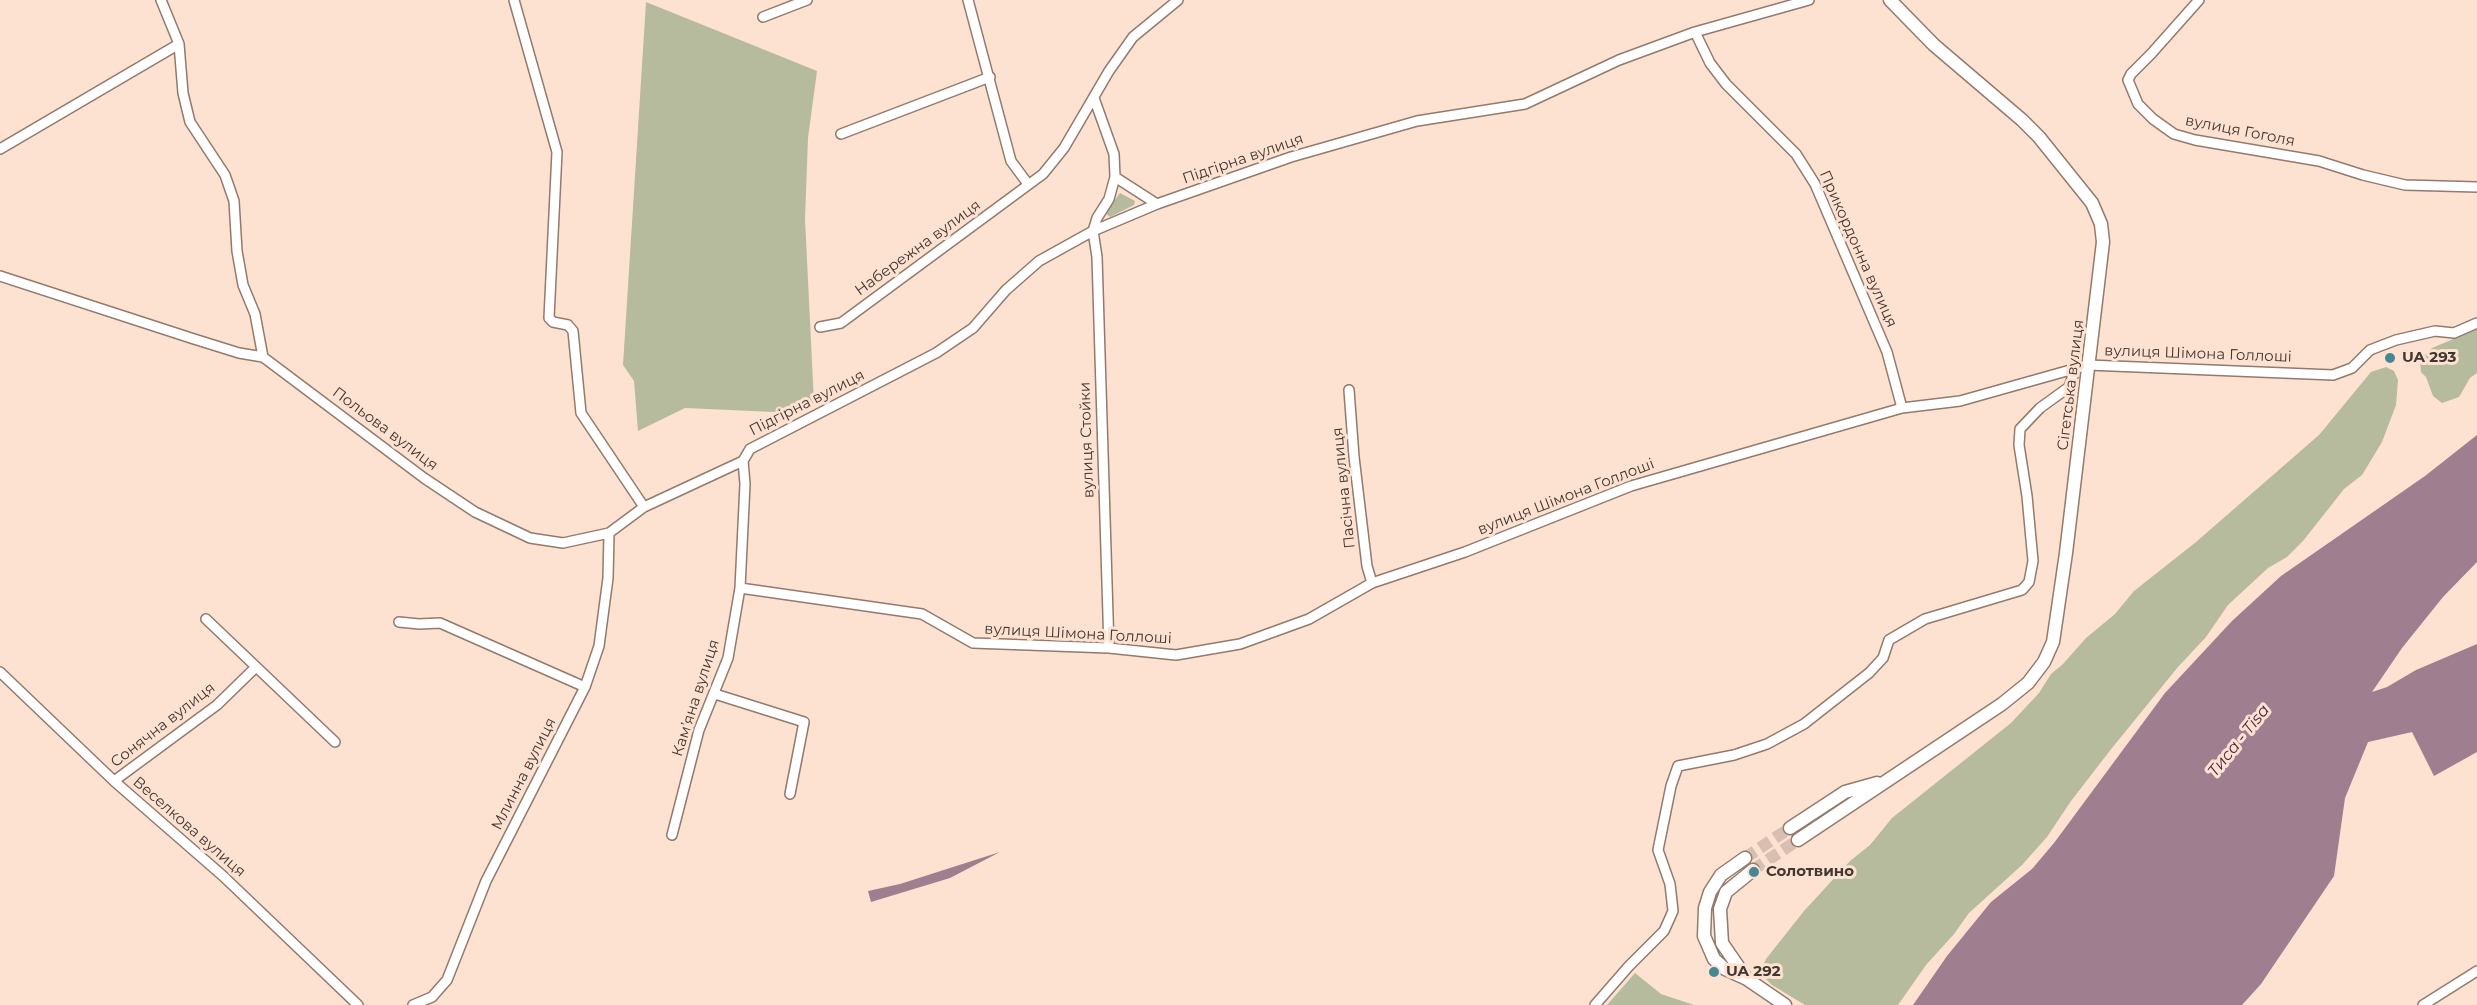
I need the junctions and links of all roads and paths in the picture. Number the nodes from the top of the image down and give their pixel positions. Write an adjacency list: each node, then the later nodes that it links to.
1 (161, 0): 11 (street)
2 (514, 0): 29 (street)
3 (807, 0): 9 (street)
4 (968, 0): 12 (street)
5 (1178, 0): 13 (street, Набережна вулиця)
6 (1809, 0): 10 (street, Підгірна вулиця)
7 (1890, 0): 25 (street, Сігетська вулиця)
8 (2199, 0): 18 (street, вулиця Гоголя)
9 (763, 17)
10 (1695, 32): 19 (street, Підгірна вулиця); 27 (street, Прикордонна вулиця)
11 (178, 44): 15 (street); 24 (street)
12 (990, 76): 14 (street); 17 (street)
13 (1094, 98): 16 (street); 17 (street, Набережна вулиця)
14 (842, 134)
15 (0, 148)
16 (1115, 177): 19 (street); 20 (street)
17 (1028, 184): 23 (street, Набережна вулиця)
18 (2477, 187)
19 (1157, 204): 20 (street, Підгірна вулиця)
20 (1093, 231): 28 (street, Підгірна вулиця); 35 (street, вулиця Стойки)
21 (0, 276): 24 (street, Польова вулиця)
22 (2477, 323): 25 (street, вулиця Шімона Голлоші)
23 (820, 327)
24 (263, 357): 30 (street, Польова вулиця)
25 (2082, 366): 27 (street, вулиця Шімона Голлоші); 41 (street, Сігетська вулиця); 53 (street)
26 (1349, 390): 31 (street, Пасічна вулиця)
27 (1902, 408): 31 (street, вулиця Шімона Голлоші)
28 (743, 461): 29 (street, Польова вулиця); 32 (street, Камʼяна вулиця)
29 (644, 507): 30 (street, Польова вулиця)
30 (609, 532): 38 (street, Млинна вулиця)
31 (1372, 583): 35 (street, вулиця Шімона Голлоші)
32 (740, 588): 35 (street, вулиця Шімона Голлоші); 39 (street, Камʼяна вулиця)
33 (206, 619): 36 (street)
34 (399, 622): 38 (street)
35 (1109, 648)
36 (256, 667): 40 (street); 42 (street, Сонячна вулиця)
37 (0, 672): 42 (street, Веселкова вулиця)
38 (585, 687): 52 (street, Млинна вулиця)
39 (715, 694): 43 (street); 45 (street, Камʼяна вулиця)
40 (336, 742)
41 (1890, 780): 44 (street, Сігетська вулиця); 46 (street, Сігетська вулиця)
42 (114, 781): 51 (street, Веселкова вулиця)
43 (790, 794)
44 (1790, 828)
45 (672, 835)
46 (1798, 840)
47 (1745, 858): 50 (street)
48 (1753, 870): 50 (street)
49 (2477, 971): 55 (street)
50 (1750, 981): 54 (street)
51 (358, 1005)
52 (412, 1005)
53 (1595, 1005)
54 (1785, 1005)
55 (2423, 1005)

